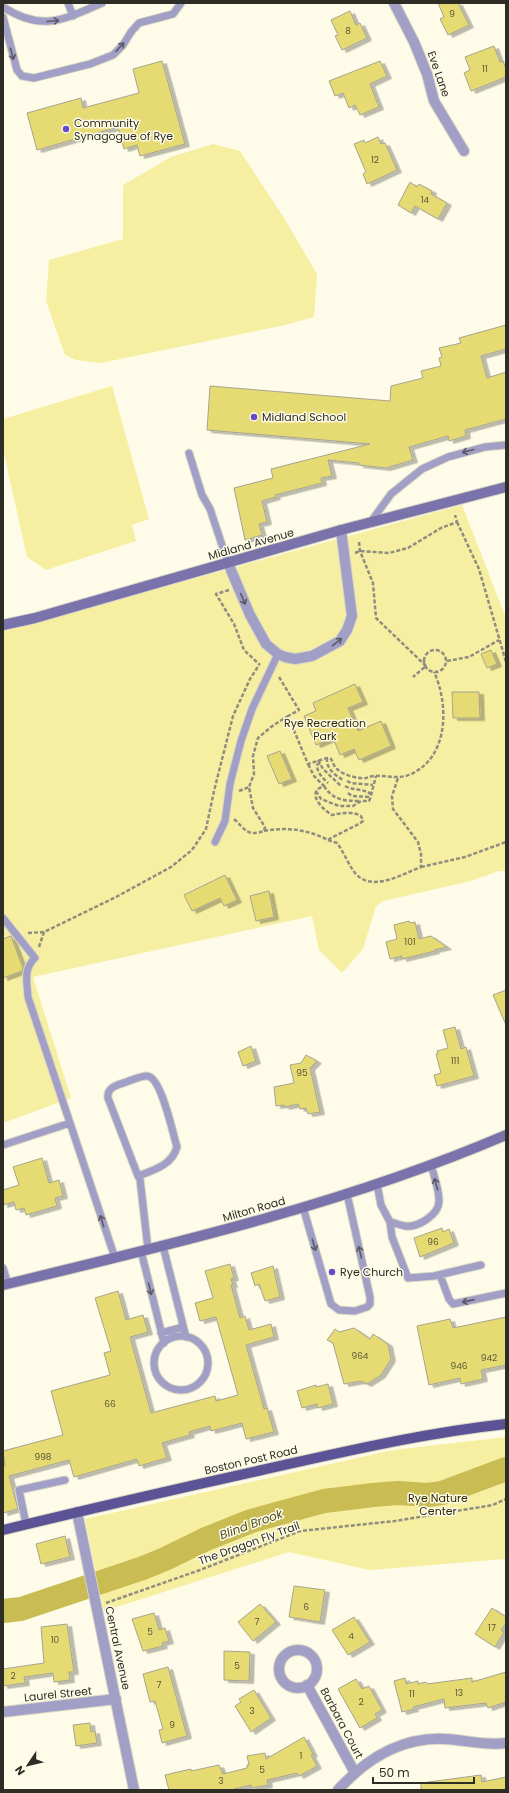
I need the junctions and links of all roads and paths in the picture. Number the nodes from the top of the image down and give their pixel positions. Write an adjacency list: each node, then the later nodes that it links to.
1 (68, 3): 6 (lane)
2 (102, 3): 6 (lane)
3 (181, 3): 7 (lane, one-way to 3)
4 (394, 3): 8 (street, Eve Lane)
5 (3, 7): 6 (lane, one-way to 6)
6 (73, 16)
7 (3, 17)
8 (464, 151)
9 (506, 445): 14 (lane, one-way to 14)
10 (189, 453): 19 (lane)
11 (506, 487): 14 (street, Midland Avenue)
12 (455, 515): 13 (path)
13 (458, 522): 17 (path); 22 (path)
14 (370, 523): 15 (street, Midland Avenue)
15 (340, 530): 19 (street, Midland Avenue); 23 (street, one-way to 15)
16 (359, 542): 17 (path)
17 (360, 551): 18 (path); 27 (path)
18 (350, 555)
19 (228, 563): 21 (street, Midland Avenue); 23 (street, one-way to 23)
20 (231, 589): 26 (path)
21 (3, 625)
22 (499, 640): 24 (path); 25 (path)
23 (278, 654): 54 (lane)
24 (447, 661): 27 (path); 29 (path)
25 (506, 662)
26 (259, 665): 28 (path); 49 (path)
27 (426, 666): 29 (path); 31 (path)
28 (263, 668)
29 (434, 672): 37 (path)
30 (279, 677): 32 (path)
31 (412, 678)
32 (288, 716): 35 (path); 52 (path)
33 (327, 758): 34 (path); 36 (path); 38 (path)
34 (319, 762): 35 (path); 40 (path); 43 (path)
35 (308, 764): 42 (path)
36 (376, 776): 37 (path); 41 (path)
37 (398, 778): 56 (path)
38 (343, 780)
39 (348, 781): 41 (path)
40 (328, 783)
41 (373, 785): 47 (path)
42 (324, 786): 45 (path); 48 (path)
43 (341, 786)
44 (345, 786): 47 (path)
45 (316, 791): 48 (path); 53 (path)
46 (348, 793): 47 (path)
47 (371, 795): 48 (path)
48 (361, 801)
49 (210, 810): 50 (path); 58 (path)
50 (214, 812)
51 (232, 817): 52 (path)
52 (264, 831): 53 (path)
53 (328, 840): 56 (path)
54 (215, 842)
55 (506, 842): 56 (path)
56 (421, 867)
57 (3, 918): 59 (lane)
58 (44, 932): 59 (path); 60 (path)
59 (16, 934): 60 (lane)
60 (35, 958): 61 (lane)
61 (70, 1123): 63 (lane); 72 (lane, one-way to 61)
62 (506, 1135): 64 (street, Milton Road)
63 (3, 1145)
64 (431, 1165): 66 (street, Milton Road); 69 (lane, one-way to 64)
65 (138, 1176): 65 (lane); 71 (lane)
66 (377, 1184): 67 (street, Milton Road); 69 (lane)
67 (347, 1194): 68 (street, Milton Road); 68 (lane, one-way to 67)
68 (303, 1207): 70 (street, Milton Road)
69 (390, 1222): 75 (lane)
70 (163, 1246): 71 (street, Milton Road); 78 (lane)
71 (144, 1250): 72 (street, Milton Road); 79 (lane, one-way to 79)
72 (115, 1258): 76 (street, Milton Road)
73 (481, 1265): 75 (lane)
74 (3, 1268): 76 (lane)
75 (440, 1275): 77 (lane, one-way to 75)
76 (5, 1284)
77 (506, 1293)
78 (183, 1327): 79 (lane); 80 (lane)
79 (161, 1333): 81 (lane)
80 (186, 1337): 81 (lane); 81 (lane)
81 (164, 1343)
82 (506, 1424): 85 (main road, Boston Post Road)
83 (65, 1480): 86 (lane)
84 (506, 1500): 88 (path, The Dragon Fly Trail)
85 (77, 1512): 86 (main road, Boston Post Road); 88 (street, Central Avenue)
86 (26, 1524): 87 (main road, Boston Post Road)
87 (3, 1530)
88 (96, 1603): 90 (street, Central Avenue)
89 (307, 1685): 93 (street, Barbara Court)
90 (116, 1699): 91 (street, Laurel Street); 94 (street, Central Avenue)
91 (3, 1712)
92 (506, 1743): 93 (street)
93 (355, 1773): 95 (street)
94 (134, 1790)
95 (338, 1790)

